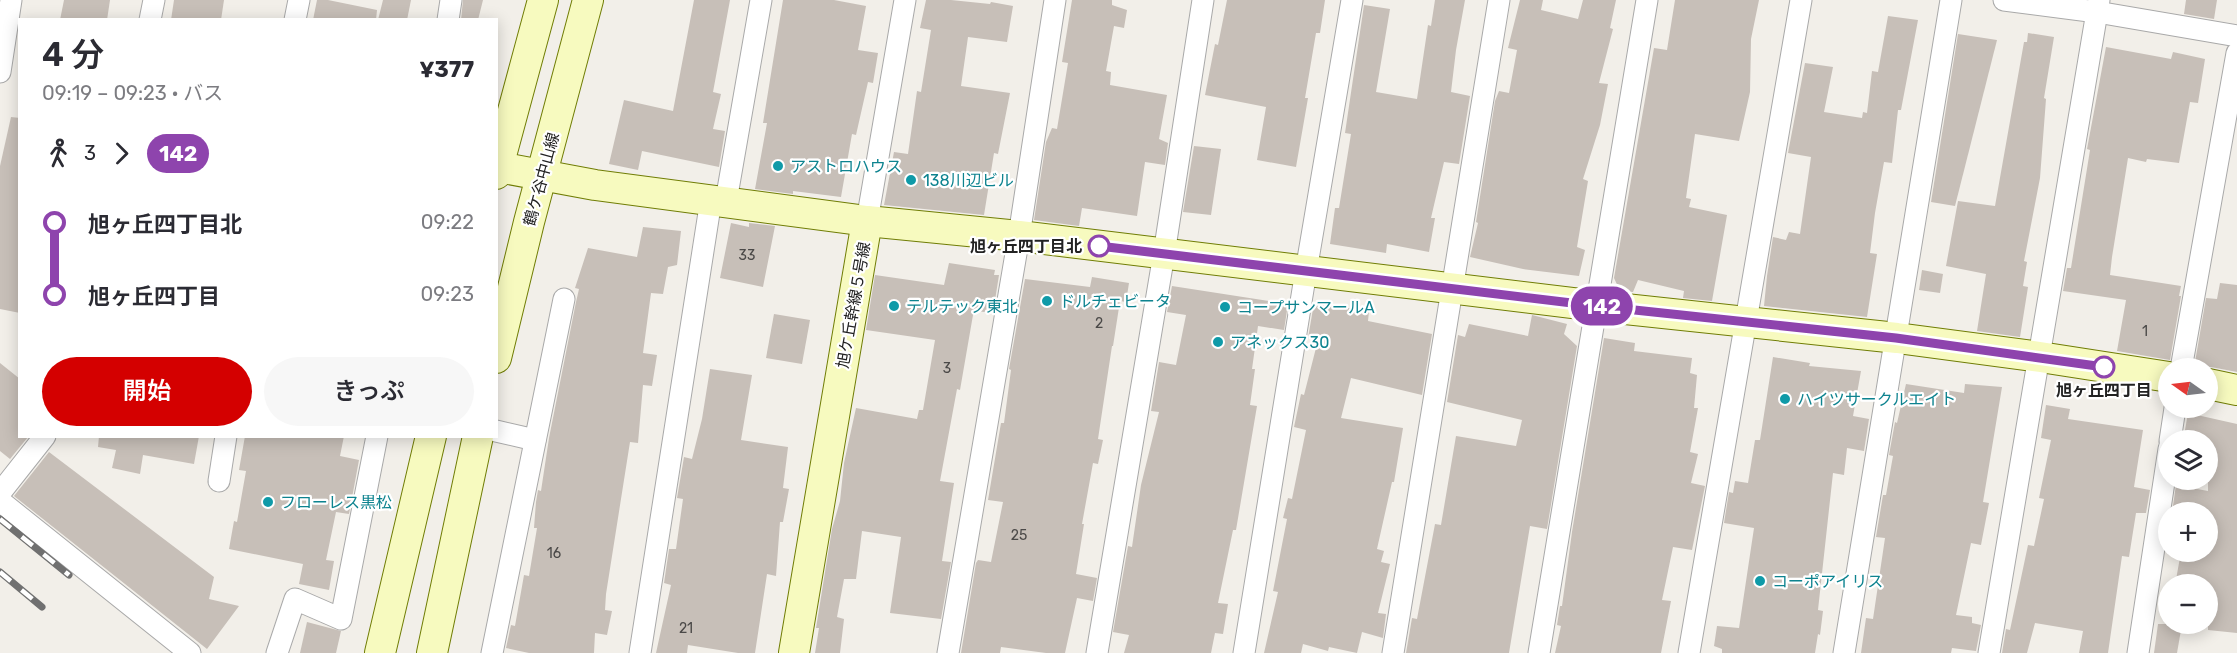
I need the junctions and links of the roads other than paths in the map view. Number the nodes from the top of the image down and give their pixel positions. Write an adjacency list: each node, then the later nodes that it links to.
1 (11, 0): 23 (street)
2 (154, 0): 18 (street)
3 (299, 0): 19 (street)
4 (451, 0): 20 (street)
5 (543, 0): 24 (street)
6 (588, 0): 26 (street, 鶴ケ谷中山線)
7 (761, 0): 27 (street)
8 (905, 0): 28 (street)
9 (1055, 0): 29 (street)
10 (1203, 0): 30 (street)
11 (1352, 0): 31 (street)
12 (1499, 0): 32 (street)
13 (1647, 0): 34 (street)
14 (1801, 0): 35 (street)
15 (1951, 0): 36 (street)
16 (2004, 0): 17 (street)
17 (2098, 6): 21 (street); 38 (street)
18 (150, 18)
19 (295, 18)
20 (447, 18)
21 (2237, 36)
22 (2237, 53): 39 (street)
23 (0, 72)
24 (498, 166)
25 (498, 170): 26 (street)
26 (542, 176): 27 (street); 37 (street, 鶴ケ谷中山線)
27 (718, 200): 28 (street); 59 (street)
28 (867, 221): 29 (street, 旭ケ丘幹線５号線); 60 (street, 旭ケ丘幹線５号線)
29 (1018, 236): 30 (street, 旭ケ丘幹線５号線); 61 (street)
30 (1164, 254): 31 (street, 旭ケ丘幹線５号線); 62 (street)
31 (1306, 271): 32 (street, 旭ケ丘幹線５号線); 63 (street)
32 (1453, 289): 34 (street, 旭ケ丘幹線５号線); 64 (street)
33 (564, 299): 49 (street)
34 (1597, 306): 35 (street, 旭ケ丘幹線５号線); 65 (street)
35 (1747, 322): 36 (street, 旭ケ丘幹線５号線); 66 (street)
36 (1896, 338): 38 (street, 旭ケ丘幹線５号線); 67 (street)
37 (498, 350)
38 (2040, 357): 40 (street, 旭ケ丘幹線５号線); 68 (street)
39 (2183, 358)
40 (2158, 375)
41 (2218, 386): 42 (street)
42 (2237, 390)
43 (498, 431): 49 (street)
44 (43, 438): 52 (street)
45 (226, 438): 50 (street)
46 (377, 438): 55 (street)
47 (431, 438): 56 (street)
48 (478, 438): 57 (street)
49 (535, 440): 58 (street)
50 (219, 481)
51 (2163, 490): 69 (street)
52 (0, 494)
53 (0, 501): 54 (street)
54 (190, 653)
55 (277, 653)
56 (380, 653)
57 (432, 653)
58 (492, 653)
59 (640, 653)
60 (794, 653)
61 (948, 653)
62 (1097, 653)
63 (1244, 653)
64 (1393, 653)
65 (1539, 653)
66 (1689, 653)
67 (1844, 653)
68 (1989, 653)
69 (2138, 653)

